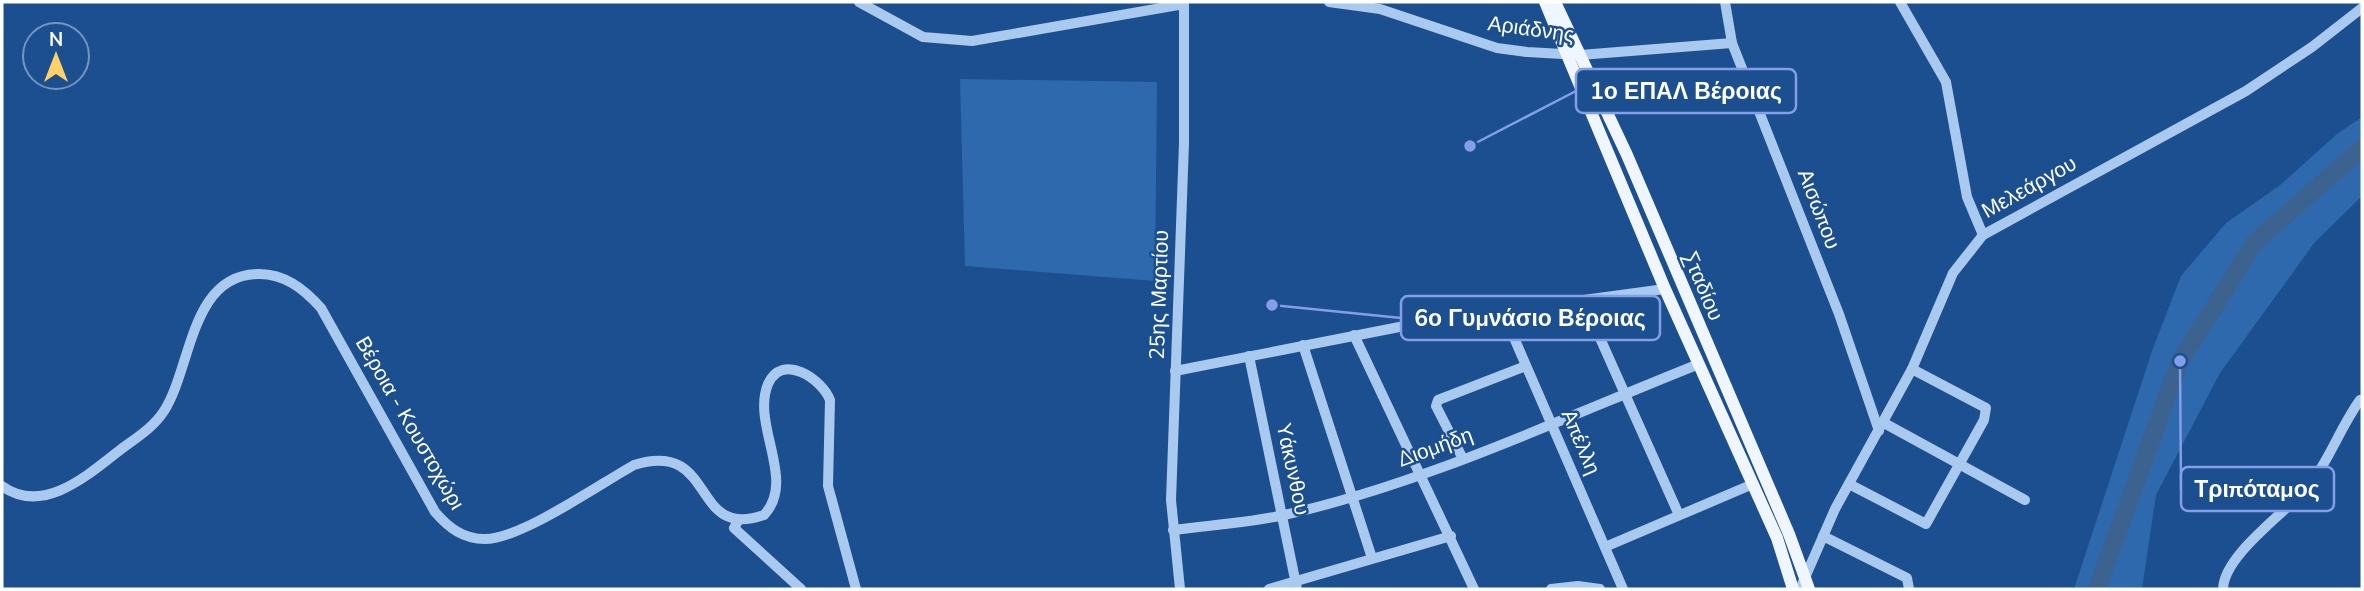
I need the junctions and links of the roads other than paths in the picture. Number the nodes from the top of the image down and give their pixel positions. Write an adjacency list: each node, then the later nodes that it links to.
1 (859, 2): 7 (street)
2 (1329, 2): 10 (street, Αριάδνης)
3 (1545, 2): 10 (main road, Σταδίου)
4 (1555, 2): 11 (main road, Σταδίου)
5 (1725, 2): 9 (street, Αισώπου)
6 (1900, 2): 12 (street)
7 (1184, 3): 22 (street, 25ης Μαρτίου)
8 (2362, 8): 12 (street, Μελεάργου)
9 (1732, 43): 11 (street, Αριάδνης); 26 (street, Αισώπου)
10 (1565, 54): 11 (street, Αριάδνης); 13 (main road, Σταδίου)
11 (1580, 55): 44 (main road, Σταδίου)
12 (1983, 234): 21 (street, Μελεάργου)
13 (1665, 289): 14 (street); 19 (main road, Σταδίου)
14 (1583, 300): 15 (street); 23 (street)
15 (1502, 310): 16 (street); 20 (street, Απέλλη)
16 (1354, 335): 17 (street); 29 (street)
17 (1303, 345): 18 (street); 33 (street)
18 (1249, 356): 22 (street); 36 (street, Υάκυνθου)
19 (1699, 365): 23 (street, Διομήδη); 30 (main road, Σταδίου)
20 (1526, 366): 25 (street, Απέλλη); 27 (street)
21 (1912, 369): 26 (street, Μελεάργου); 28 (street)
22 (1175, 371): 38 (street, 25ης Μαρτίου)
23 (1626, 393): 25 (street, Διομήδη); 35 (street)
24 (2360, 400): 55 (street)
25 (1553, 424): 27 (street, Διομήδη); 41 (street, Απέλλη)
26 (1881, 427): 28 (street); 31 (street, Μελεάργου)
27 (1462, 457): 29 (street, Διομήδη)
28 (1958, 466): 31 (street); 34 (street)
29 (1420, 473): 33 (street, Διομήδη); 39 (street)
30 (1753, 484): 35 (street); 53 (main road, Σταδίου)
31 (1849, 484): 40 (street, Μελεάργου)
32 (2, 486): 37 (street, Βέροια - Κουστοχώρι)
33 (1352, 495): 36 (street, Διομήδη); 42 (street)
34 (2025, 500)
35 (1679, 514): 41 (street)
36 (1283, 515): 38 (street, Διομήδη); 43 (street, Υάκυνθου)
37 (738, 521): 45 (street); 46 (street)
38 (1173, 530): 47 (street, 25ης Μαρτίου)
39 (1451, 536): 42 (street); 49 (street)
40 (1823, 536): 44 (street, Μελεάργου); 54 (street)
41 (1605, 547): 52 (street, Απέλλη)
42 (1372, 558): 43 (street)
43 (1296, 585): 48 (street)
44 (1805, 586)
45 (801, 589)
46 (856, 589)
47 (1180, 589)
48 (1269, 589)
49 (1474, 589)
50 (1551, 589): 51 (street)
51 (1600, 589)
52 (1623, 589)
53 (1793, 589)
54 (1909, 589)
55 (2223, 589)

